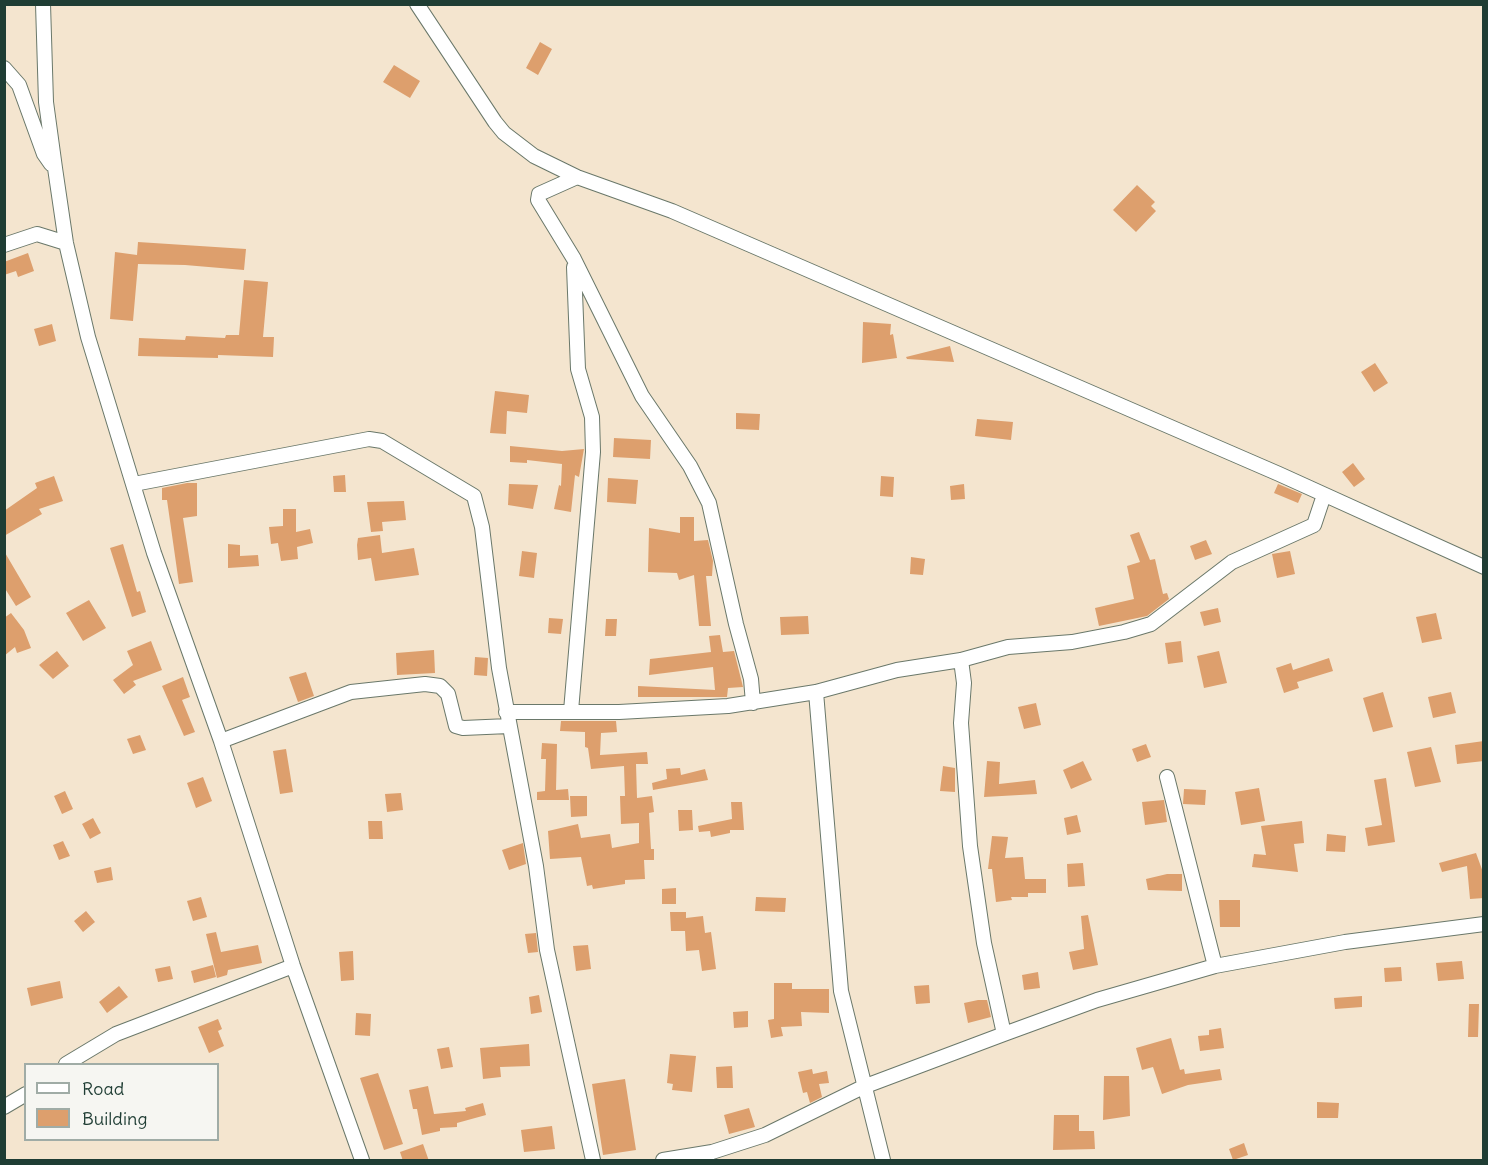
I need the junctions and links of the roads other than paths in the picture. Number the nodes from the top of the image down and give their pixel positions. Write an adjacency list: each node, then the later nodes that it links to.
1 (43, 4): 4 (street)
2 (417, 4): 5 (street)
3 (4, 68): 4 (street)
4 (55, 168): 6 (street)
5 (577, 177): 8 (street); 10 (street)
6 (66, 243): 7 (street); 9 (street)
7 (4, 245)
8 (574, 259): 14 (street); 15 (street)
9 (134, 484): 16 (street); 17 (street)
10 (1324, 495): 11 (street); 12 (street)
11 (1484, 567)
12 (961, 660): 13 (street); 22 (street)
13 (816, 692): 14 (street); 24 (street)
14 (753, 703): 15 (street)
15 (571, 711): 16 (street)
16 (508, 719): 17 (street); 28 (street)
17 (221, 741): 20 (street)
18 (1167, 777): 21 (street)
19 (1484, 924): 21 (street)
20 (293, 966): 23 (street); 27 (street)
21 (1215, 966): 22 (street)
22 (1004, 1034): 24 (street)
23 (69, 1063)
24 (863, 1088): 29 (street); 30 (street)
25 (24, 1096): 26 (street)
26 (4, 1107)
27 (362, 1161)
28 (593, 1161)
29 (663, 1161)
30 (883, 1161)

